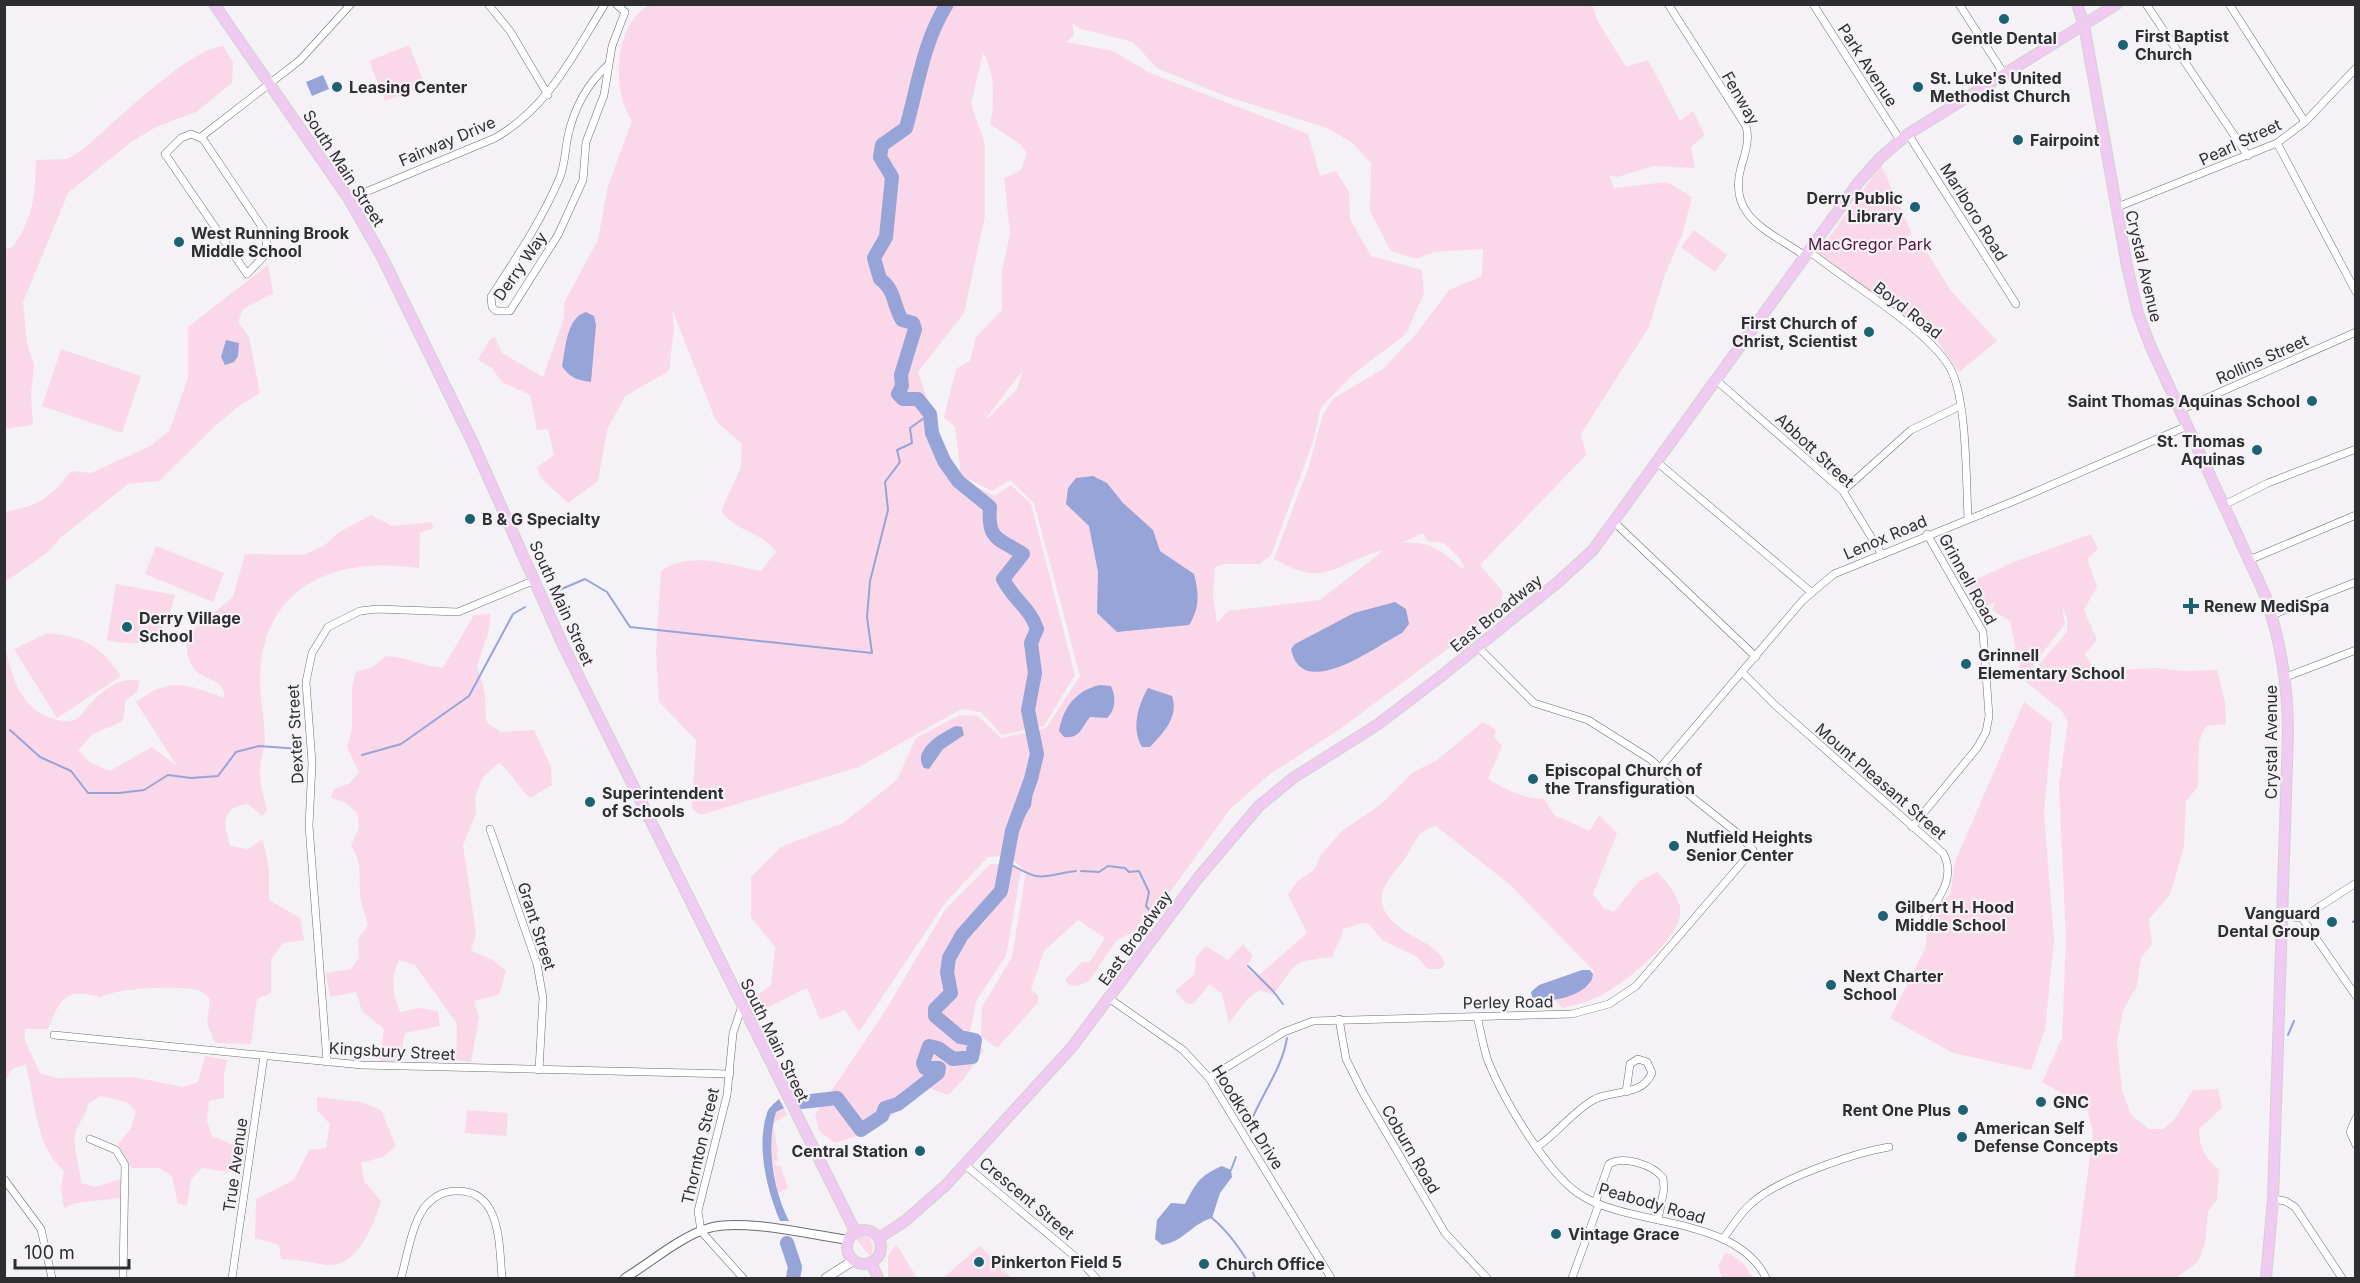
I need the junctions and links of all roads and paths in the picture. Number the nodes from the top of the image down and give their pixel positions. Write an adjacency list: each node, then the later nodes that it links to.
1 (214, 4): 17 (main road, South Main Street)
2 (351, 4): 17 (street)
3 (488, 4): 18 (street)
4 (605, 4): 18 (street, Fairway Drive)
5 (616, 4): 14 (street, Derry Way)
6 (1668, 4): 26 (street, Fenway)
7 (1813, 4): 21 (street, Park Avenue)
8 (2077, 4): 13 (main road, Crystal Avenue)
9 (2117, 4): 13 (main road, East Broadway)
10 (2146, 4): 23 (street)
11 (2229, 4): 19 (street)
12 (1960, 7): 16 (street)
13 (2084, 25): 16 (main road, East Broadway); 25 (main road, Crystal Avenue)
14 (608, 65): 14 (street, Derry Way)
15 (2355, 68): 19 (street, Pearl Street)
16 (2004, 74): 21 (main road, East Broadway)
17 (271, 85): 20 (street); 24 (main road, South Main Street)
18 (548, 94): 24 (street, Fairway Drive)
19 (2305, 122): 22 (street, Pearl Street)
20 (201, 137): 20 (street)
21 (1904, 137): 26 (main road, East Broadway); 28 (street, Marlboro Road)
22 (2277, 143): 23 (street, Pearl Street); 27 (street)
23 (2248, 156): 25 (street, Pearl Street)
24 (348, 199): 44 (main road, South Main Street)
25 (2115, 208): 32 (main road, Crystal Avenue)
26 (1807, 253): 30 (main road, East Broadway); 31 (street, Boyd Road)
27 (2355, 292)
28 (2016, 304)
29 (2355, 332): 32 (street, Rollins Street)
30 (1716, 380): 35 (main road, East Broadway); 36 (street, Abbott Street)
31 (1960, 406): 36 (street); 39 (street, Boyd Road)
32 (2180, 410): 33 (main road, Crystal Avenue)
33 (2187, 426): 37 (main road, Crystal Avenue); 39 (street, Lenox Road)
34 (2355, 449): 37 (street)
35 (1657, 462): 40 (main road, East Broadway); 46 (street)
36 (1843, 491): 42 (street, Abbott Street)
37 (2224, 505): 43 (main road, Crystal Avenue)
38 (2355, 515): 43 (street)
39 (1968, 518): 41 (street, Lenox Road)
40 (1615, 523): 48 (main road, East Broadway); 50 (street)
41 (1927, 534): 42 (street, Lenox Road); 54 (street, Grinnell Road)
42 (1881, 553): 46 (street, Lenox Road)
43 (2249, 560): 47 (main road, Crystal Avenue)
44 (535, 580): 62 (main road, South Main Street); 67 (street, Dexter Street)
45 (2355, 582): 47 (street)
46 (1811, 592): 50 (street, Lenox Road)
47 (2272, 615): 52 (main road, Crystal Avenue)
48 (1478, 647): 53 (street); 61 (main road, East Broadway)
49 (2355, 650): 52 (street)
50 (1756, 657): 51 (street, Lenox Road)
51 (1743, 673): 53 (street, Lenox Road); 54 (street, Mount Pleasant Street)
52 (2286, 677): 57 (main road, Crystal Avenue)
53 (1660, 768): 63 (street, Perley Road)
54 (1912, 827): 59 (street, Mount Pleasant Street)
55 (490, 829): 68 (street, Grant Street)
56 (2355, 883): 58 (street)
57 (2282, 916): 58 (street); 79 (main road, Crystal Avenue)
58 (2302, 918): 60 (street)
59 (1920, 925)
60 (2355, 996)
61 (1110, 999): 70 (street, Hoodkroft Drive); 77 (main road, East Broadway)
62 (742, 1006): 69 (street, Thornton Street); 83 (main road, South Main Street)
63 (1478, 1017): 64 (street, Perley Road); 75 (street, Peabody Road)
64 (1339, 1019): 70 (street, Perley Road); 99 (street, Coburn Road)
65 (54, 1035): 66 (street, Kingsbury Street)
66 (264, 1056): 67 (street, Kingsbury Street); 90 (street, True Avenue)
67 (327, 1062): 68 (street, Kingsbury Street)
68 (539, 1070): 69 (street, Kingsbury Street)
69 (730, 1074): 82 (street, Thornton Street)
70 (1209, 1078): 98 (street, Hoodkroft Drive)
71 (1626, 1092): 71 (street); 75 (street)
72 (2355, 1118): 74 (street)
73 (90, 1139): 89 (street)
74 (2355, 1145)
75 (1537, 1147): 80 (street, Peabody Road)
76 (1889, 1148): 85 (street)
77 (965, 1165): 84 (main road, East Broadway); 97 (street, Crescent Street)
78 (4, 1179): 88 (street)
79 (2273, 1199): 102 (main road, Crystal Avenue); 103 (street)
80 (1597, 1203): 81 (street, Peabody Road); 81 (street); 100 (street)
81 (1658, 1220): 85 (street, Peabody Road)
82 (701, 1231): 83 (street); 93 (street); 94 (street)
83 (852, 1236): 84 (main road); 86 (main road)
84 (879, 1238): 87 (main road)
85 (1723, 1239): 101 (street, Peabody Road)
86 (854, 1260): 87 (main road); 95 (main road)
87 (872, 1262): 96 (main road)
88 (52, 1278)
89 (123, 1278)
90 (232, 1278)
91 (401, 1278): 92 (street)
92 (502, 1278)
93 (625, 1278)
94 (743, 1278)
95 (826, 1278)
96 (878, 1278)
97 (1096, 1278)
98 (1331, 1278)
99 (1487, 1278)
100 (1572, 1278)
101 (1766, 1278)
102 (2266, 1278)
103 (2342, 1278)

